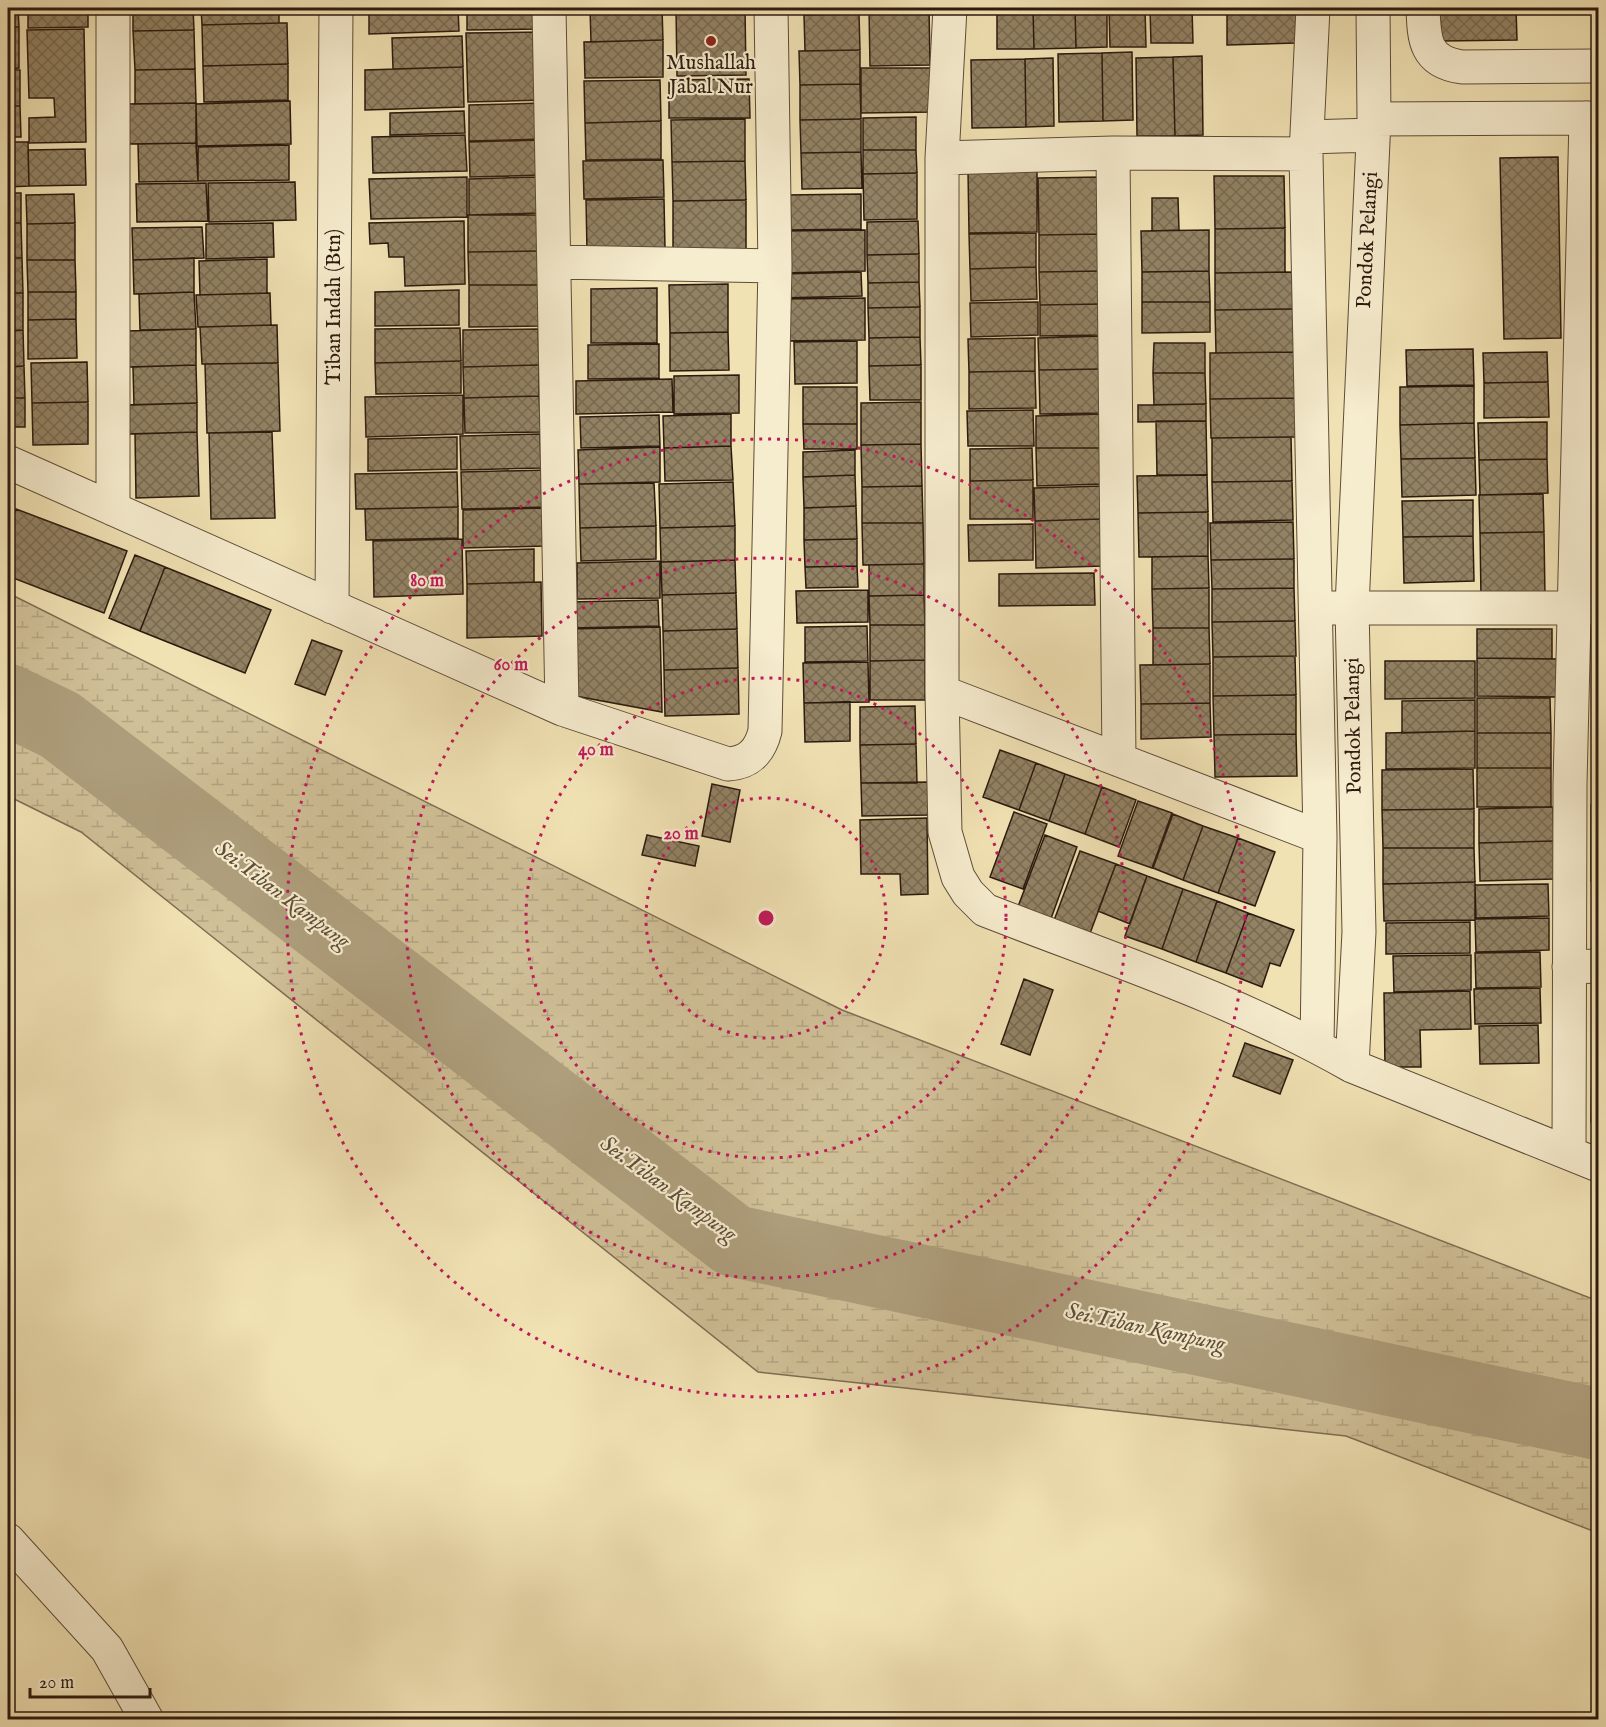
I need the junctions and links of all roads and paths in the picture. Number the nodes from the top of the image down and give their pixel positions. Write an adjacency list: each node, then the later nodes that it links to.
1 (113, 8): 18 (street)
2 (336, 8): 19 (street, Tiban Indah (Btn))
3 (549, 8): 15 (street)
4 (771, 8): 16 (street)
5 (950, 8): 14 (street)
6 (1313, 8): 12 (street)
7 (1373, 8): 11 (street, Pondok Pelangi)
8 (1423, 8): 9 (street)
9 (1599, 66)
10 (1592, 118): 11 (street); 21 (street)
11 (1373, 127): 12 (street); 20 (street, Pondok Pelangi)
12 (1307, 145): 13 (street); 22 (street)
13 (1113, 153): 14 (street); 25 (street)
14 (942, 158): 23 (street)
15 (554, 262): 16 (street); 24 (street)
16 (775, 266): 24 (street)
17 (8, 462): 18 (street)
18 (113, 509): 19 (street)
19 (332, 607): 24 (street)
20 (1352, 608): 21 (street); 22 (street); 30 (street, Pondok Pelangi)
21 (1588, 608): 26 (street)
22 (1315, 609): 27 (street)
23 (942, 692): 25 (street); 29 (street)
24 (562, 709)
25 (1119, 760): 27 (street)
26 (1584, 784): 28 (street)
27 (1320, 837): 29 (street)
28 (1584, 967): 31 (street)
29 (1317, 1046): 30 (street)
30 (1352, 1066): 31 (street)
31 (1584, 1159)
32 (8, 1540): 33 (street)
33 (147, 1719)

